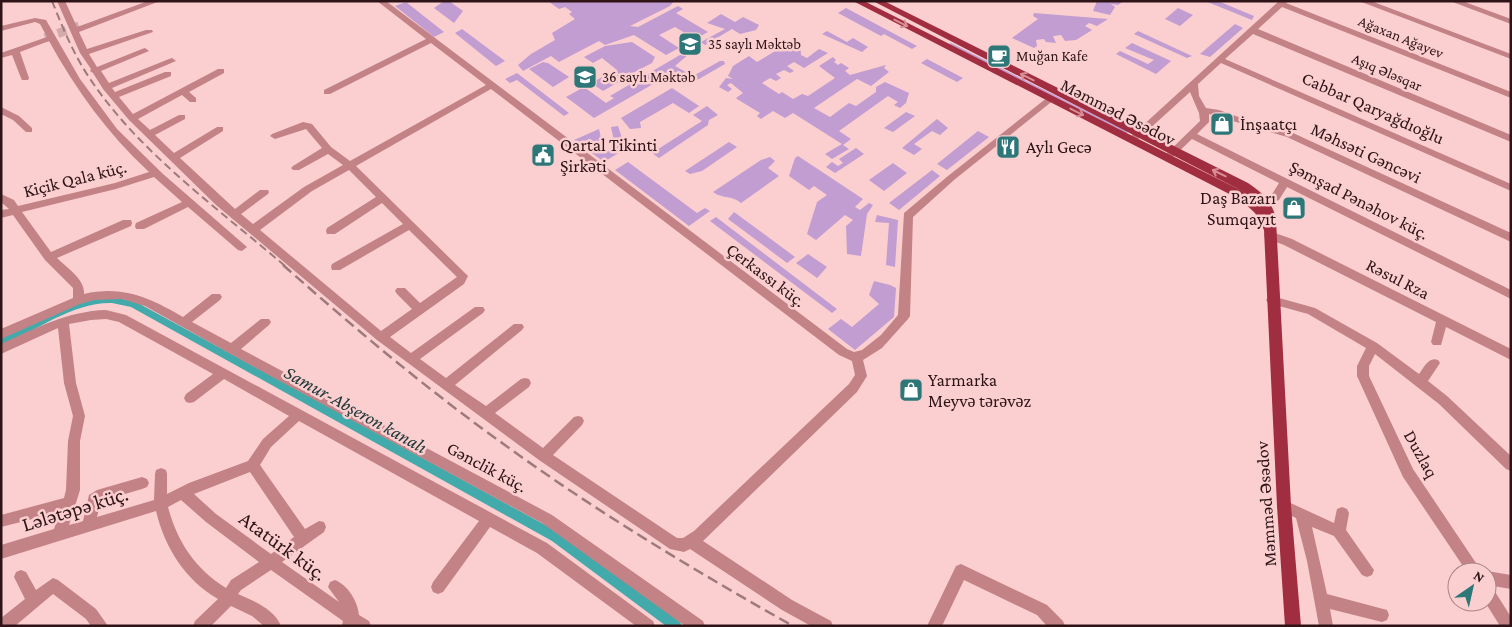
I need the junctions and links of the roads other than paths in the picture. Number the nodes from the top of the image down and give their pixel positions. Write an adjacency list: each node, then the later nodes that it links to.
1 (61, 1): 12 (street)
2 (139, 1): 12 (street)
3 (146, 1): 12 (street)
4 (156, 1): 12 (street)
5 (381, 1): 17 (street, Çerkassı küç.)
6 (857, 1): 35 (main road, Məmməd Əsədov, one-way to 35)
7 (876, 1): 47 (main road, Məmməd Əsədov, one-way to 7)
8 (1362, 1): 22 (street)
9 (1454, 1): 11 (street)
10 (1283, 3): 14 (street); 34 (street, Ağaxan Ağayev)
11 (1511, 22)
12 (74, 27): 20 (street)
13 (1, 29): 16 (street)
14 (1252, 30): 23 (street); 48 (street, Aşıq Ələsqar)
15 (149, 32): 20 (street)
16 (48, 38): 18 (street); 21 (street); 54 (street)
17 (431, 40): 30 (street, Çerkassı küç.); 33 (street)
18 (14, 51): 21 (street); 28 (street)
19 (145, 51): 25 (street)
20 (84, 53): 25 (street)
21 (1, 55)
22 (1511, 58)
23 (1220, 60): 29 (street); 56 (street, Cabbar Qaryağdıoğlu)
24 (172, 61): 31 (street)
25 (94, 71): 31 (street)
26 (221, 71): 32 (street)
27 (168, 74): 31 (street)
28 (25, 78)
29 (1194, 84): 37 (street); 38 (street)
30 (492, 85): 52 (street); 94 (street, Çerkassı küç.)
31 (109, 91): 41 (street)
32 (183, 92): 36 (street); 41 (street)
33 (326, 92)
34 (1511, 95)
35 (1051, 99): 47 (main road, Məmməd Əsədov, one-way to 47); 94 (street)
36 (193, 100)
37 (1175, 101): 38 (street, Məhsəti Gəncəvi); 47 (street)
38 (1201, 108): 45 (street); 71 (street, Məhsəti Gəncəvi)
39 (1, 110): 43 (street)
40 (182, 117): 44 (street)
41 (132, 118): 44 (street)
42 (220, 129): 51 (street)
43 (29, 130)
44 (149, 134): 51 (street)
45 (1192, 135): 50 (street); 55 (street, Şəmşad Pənəhov küç.)
46 (275, 136): 49 (street)
47 (1136, 137): 50 (main road, Məmməd Əsədov)
48 (1511, 139)
49 (328, 149): 52 (street); 53 (street)
50 (1171, 154): 60 (main road, Məmməd Əsədov, one-way to 50); 70 (main road, Məmməd Əsədov)
51 (173, 158): 64 (street)
52 (350, 166): 59 (street); 68 (street)
53 (296, 168)
54 (157, 173): 61 (street); 62 (street, Kiçik Qala küç.)
55 (1285, 181): 60 (street); 76 (street, Şəmşad Pənəhov küç.)
56 (1511, 188)
57 (264, 192): 64 (street)
58 (1, 197): 62 (street)
59 (382, 198): 66 (street); 69 (street)
60 (1266, 201): 70 (main road, Məmməd Əsədov)
61 (190, 202): 67 (street); 72 (street)
62 (15, 211): 63 (street, Kiçik Qala küç.); 73 (street)
63 (1, 214)
64 (235, 214): 68 (street)
65 (126, 223): 73 (street)
66 (410, 225): 74 (street); 80 (street)
67 (140, 226)
68 (254, 229): 88 (street)
69 (331, 230)
70 (1269, 232): 79 (main road, Məmməd Əsədov); 82 (street, Rəsul Rza)
71 (1511, 238)
72 (242, 247)
73 (49, 257): 78 (street)
74 (336, 266)
75 (401, 291): 80 (street)
76 (1511, 295)
77 (216, 297): 84 (street)
78 (78, 300): 84 (street, Gənclik küç.); 87 (street, Gənclik küç.)
79 (1272, 300): 90 (street); 113 (main road, Məmməd Əsədov)
80 (419, 309): 88 (street)
81 (479, 310): 95 (street)
82 (1442, 321): 89 (street); 93 (street, Rəsul Rza)
83 (63, 322): 91 (street); 97 (street); 111 (street)
84 (184, 322): 92 (street, Gənclik küç.)
85 (265, 322): 92 (street)
86 (518, 326): 100 (street)
87 (1, 334)
88 (381, 337): 95 (street)
89 (1438, 342)
90 (1373, 346): 98 (street); 126 (street, Duzlaq)
91 (1, 349)
92 (232, 349): 144 (street, Gənclik küç.)
93 (1511, 355)
94 (857, 357): 123 (street)
95 (411, 359): 100 (street)
96 (1434, 363): 98 (street)
97 (222, 374): 101 (street); 103 (street)
98 (1421, 381): 107 (street)
99 (525, 383): 102 (street)
100 (446, 385): 102 (street)
101 (190, 398)
102 (485, 414): 105 (street)
103 (298, 415): 106 (street); 116 (street)
104 (578, 421): 105 (street)
105 (544, 456): 123 (street)
106 (253, 465): 110 (street, Lələtəpə küç.); 122 (street)
107 (1511, 465)
108 (161, 474): 112 (street)
109 (142, 483): 118 (street)
110 (182, 492): 112 (street, Lələtəpə küç.); 125 (street, Atatürk küç.)
111 (70, 503): 117 (street); 121 (street)
112 (160, 504): 118 (street, Lələtəpə küç.); 133 (street)
113 (1284, 506): 115 (street); 148 (main road, Məmməd Əsədov)
114 (1342, 513): 120 (street)
115 (1302, 514): 120 (street); 135 (street)
116 (489, 518): 132 (street); 138 (street)
117 (1, 521)
118 (89, 525): 121 (street, Lələtəpə küç.)
119 (319, 527): 122 (street)
120 (1339, 531): 127 (street)
121 (60, 533): 124 (street, Lələtəpə küç.)
122 (303, 538): 125 (street)
123 (692, 542): 145 (street)
124 (1, 552)
125 (271, 562): 133 (street); 139 (street, Atatürk küç.)
126 (1467, 562)
127 (1367, 570)
128 (21, 577): 134 (street)
129 (1497, 580): 130 (street)
130 (1511, 582)
131 (335, 587): 139 (street)
132 (438, 587)
133 (229, 597): 142 (street); 143 (street)
134 (33, 600): 140 (street); 141 (street)
135 (1322, 600): 137 (street); 149 (street)
136 (1497, 608): 150 (street)
137 (1382, 615)
138 (640, 623)
139 (355, 624)
140 (3, 626)
141 (100, 626)
142 (200, 626)
143 (274, 626)
144 (698, 626)
145 (826, 626)
146 (934, 626): 147 (street)
147 (1058, 626)
148 (1293, 626)
149 (1326, 626)
150 (1508, 626)

